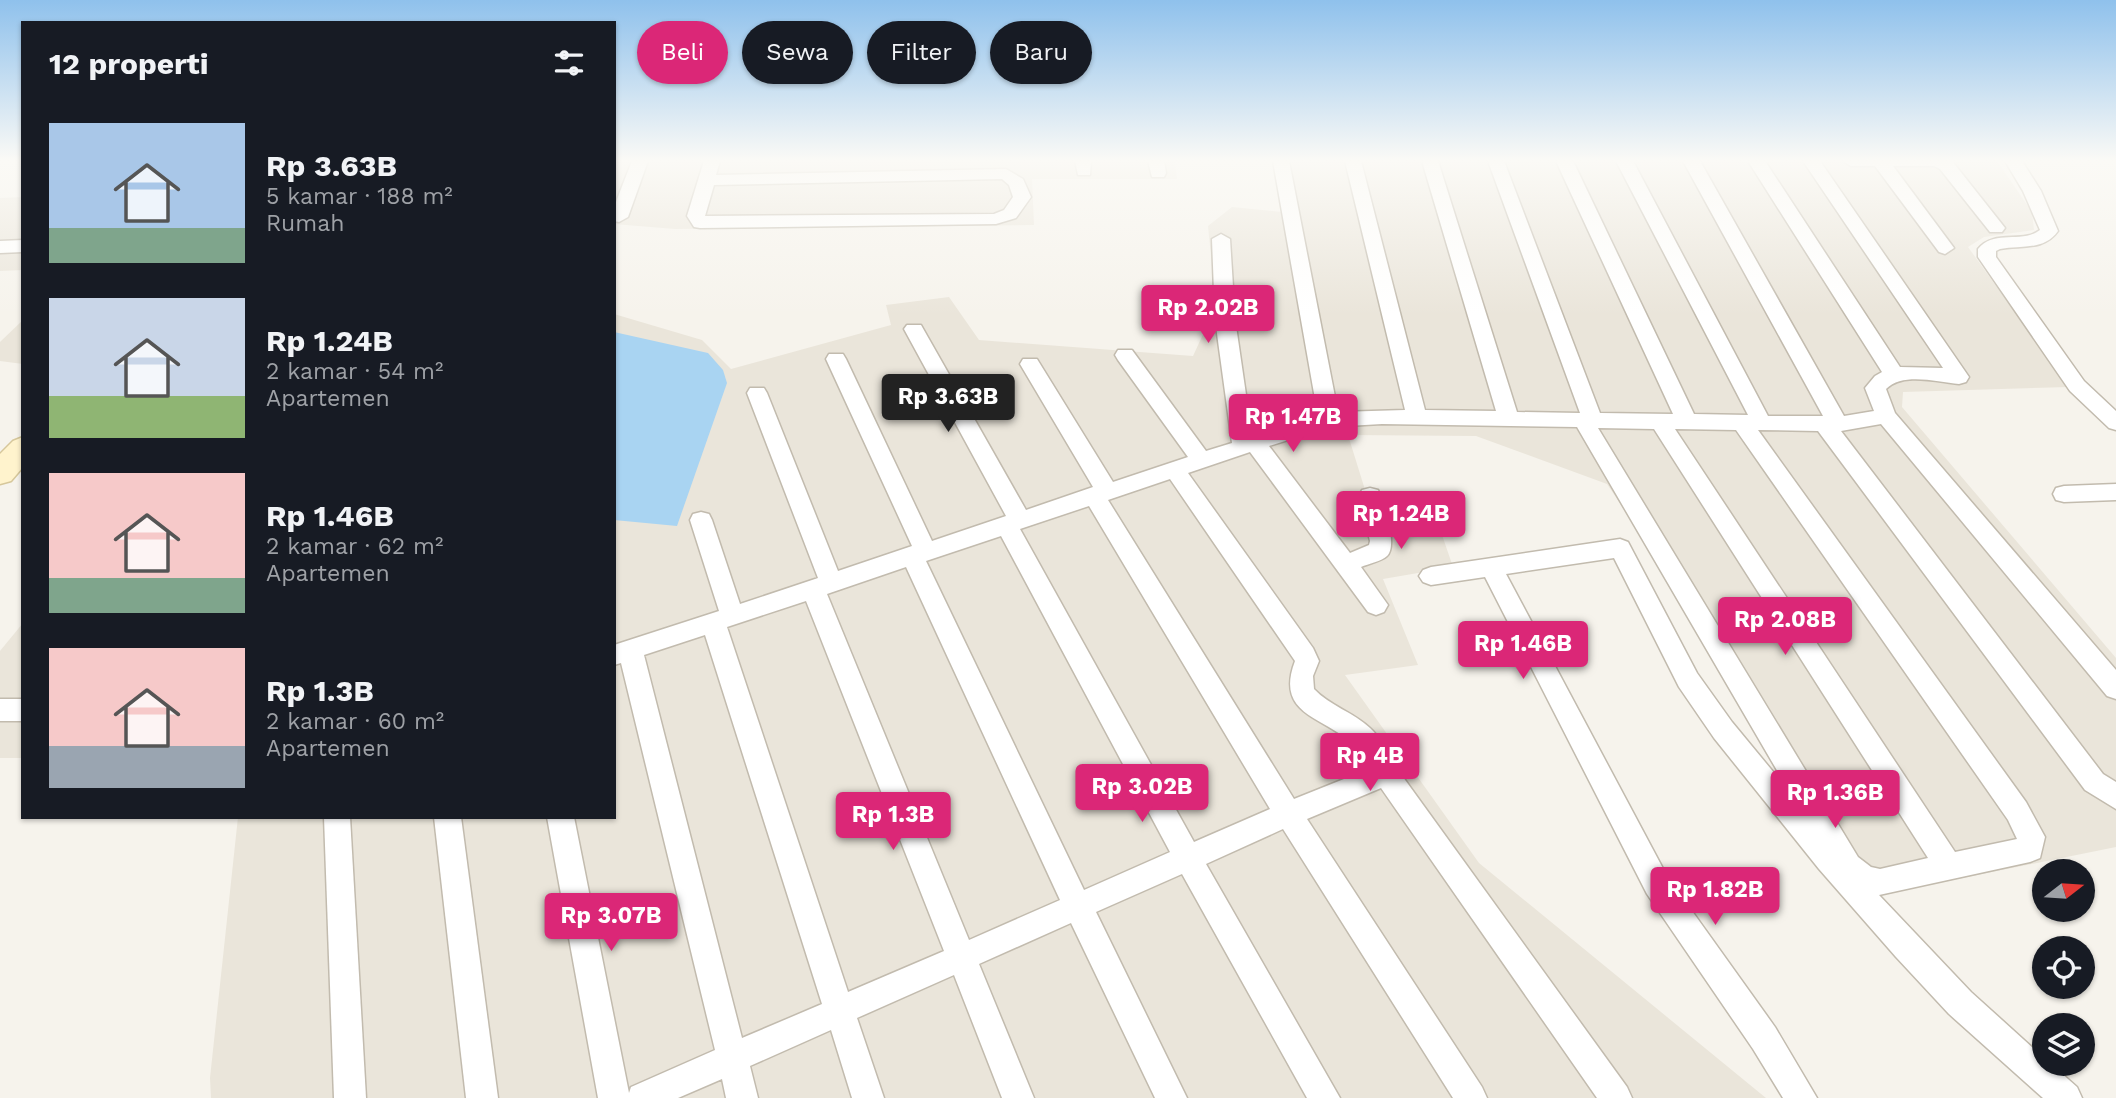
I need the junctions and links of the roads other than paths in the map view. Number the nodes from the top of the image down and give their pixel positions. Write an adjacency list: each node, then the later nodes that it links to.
1 (621, 212): 16 (street)
2 (696, 212): 3 (street)
3 (1011, 212)
4 (1290, 212): 31 (street)
5 (1366, 212): 29 (street)
6 (1446, 212): 30 (street)
7 (1514, 212): 32 (street)
8 (1588, 212): 34 (street)
9 (1649, 212): 35 (street)
10 (1717, 212): 37 (street)
11 (1789, 212): 26 (street)
12 (1846, 212): 26 (street)
13 (1918, 212): 21 (street)
14 (1983, 212): 17 (street)
15 (2041, 212): 36 (street)
16 (619, 217)
17 (1996, 228)
18 (1222, 239): 38 (street)
19 (21, 246): 20 (street)
20 (0, 247)
21 (1945, 248)
22 (914, 329): 48 (street)
23 (1125, 355): 40 (street)
24 (836, 359): 49 (street)
25 (1030, 364): 44 (street)
26 (1894, 374): 28 (street)
27 (757, 393): 53 (street)
28 (1886, 416): 37 (street); 57 (street)
29 (1417, 418): 30 (street); 31 (street)
30 (1510, 420): 32 (street)
31 (1329, 421): 38 (street)
32 (1588, 421): 33 (street); 67 (street)
33 (1660, 422): 34 (street); 67 (street)
34 (1687, 422): 35 (street)
35 (1752, 423): 37 (street); 67 (street)
36 (2116, 423)
37 (1831, 424): 61 (street)
38 (1249, 445): 40 (street); 50 (street)
39 (21, 450): 42 (street)
40 (1202, 460): 41 (street)
41 (1174, 469): 44 (street); 60 (street)
42 (0, 473)
43 (2116, 492): 45 (street)
44 (1100, 493): 48 (street); 62 (street)
45 (2064, 494)
46 (1370, 496): 50 (street)
47 (701, 520): 55 (street)
48 (1013, 522): 49 (street); 66 (street)
49 (919, 553): 53 (street); 68 (street)
50 (1346, 564): 54 (street)
51 (1491, 567): 52 (street); 83 (street); 84 (street)
52 (1431, 576)
53 (822, 585): 55 (street); 69 (street)
54 (1376, 605)
55 (723, 618): 56 (street); 70 (street)
56 (622, 652): 71 (street)
57 (2116, 688)
58 (0, 710): 59 (street)
59 (21, 710)
60 (1386, 774): 62 (street); 82 (street)
61 (2116, 797)
62 (1289, 814): 66 (street); 81 (street)
63 (337, 819): 72 (street)
64 (447, 819): 73 (street)
65 (560, 819): 74 (street)
66 (1188, 859): 68 (street); 80 (street)
67 (1949, 867)
68 (1078, 907): 69 (street); 79 (street)
69 (962, 958): 70 (street); 78 (street)
70 (840, 1012): 71 (street); 77 (street)
71 (733, 1059): 75 (street); 76 (street)
72 (350, 1098)
73 (482, 1098)
74 (614, 1098)
75 (642, 1098)
76 (742, 1098)
77 (867, 1098)
78 (1018, 1098)
79 (1171, 1098)
80 (1324, 1098)
81 (1471, 1098)
82 (1616, 1098)
83 (1801, 1098)
84 (2066, 1098)

